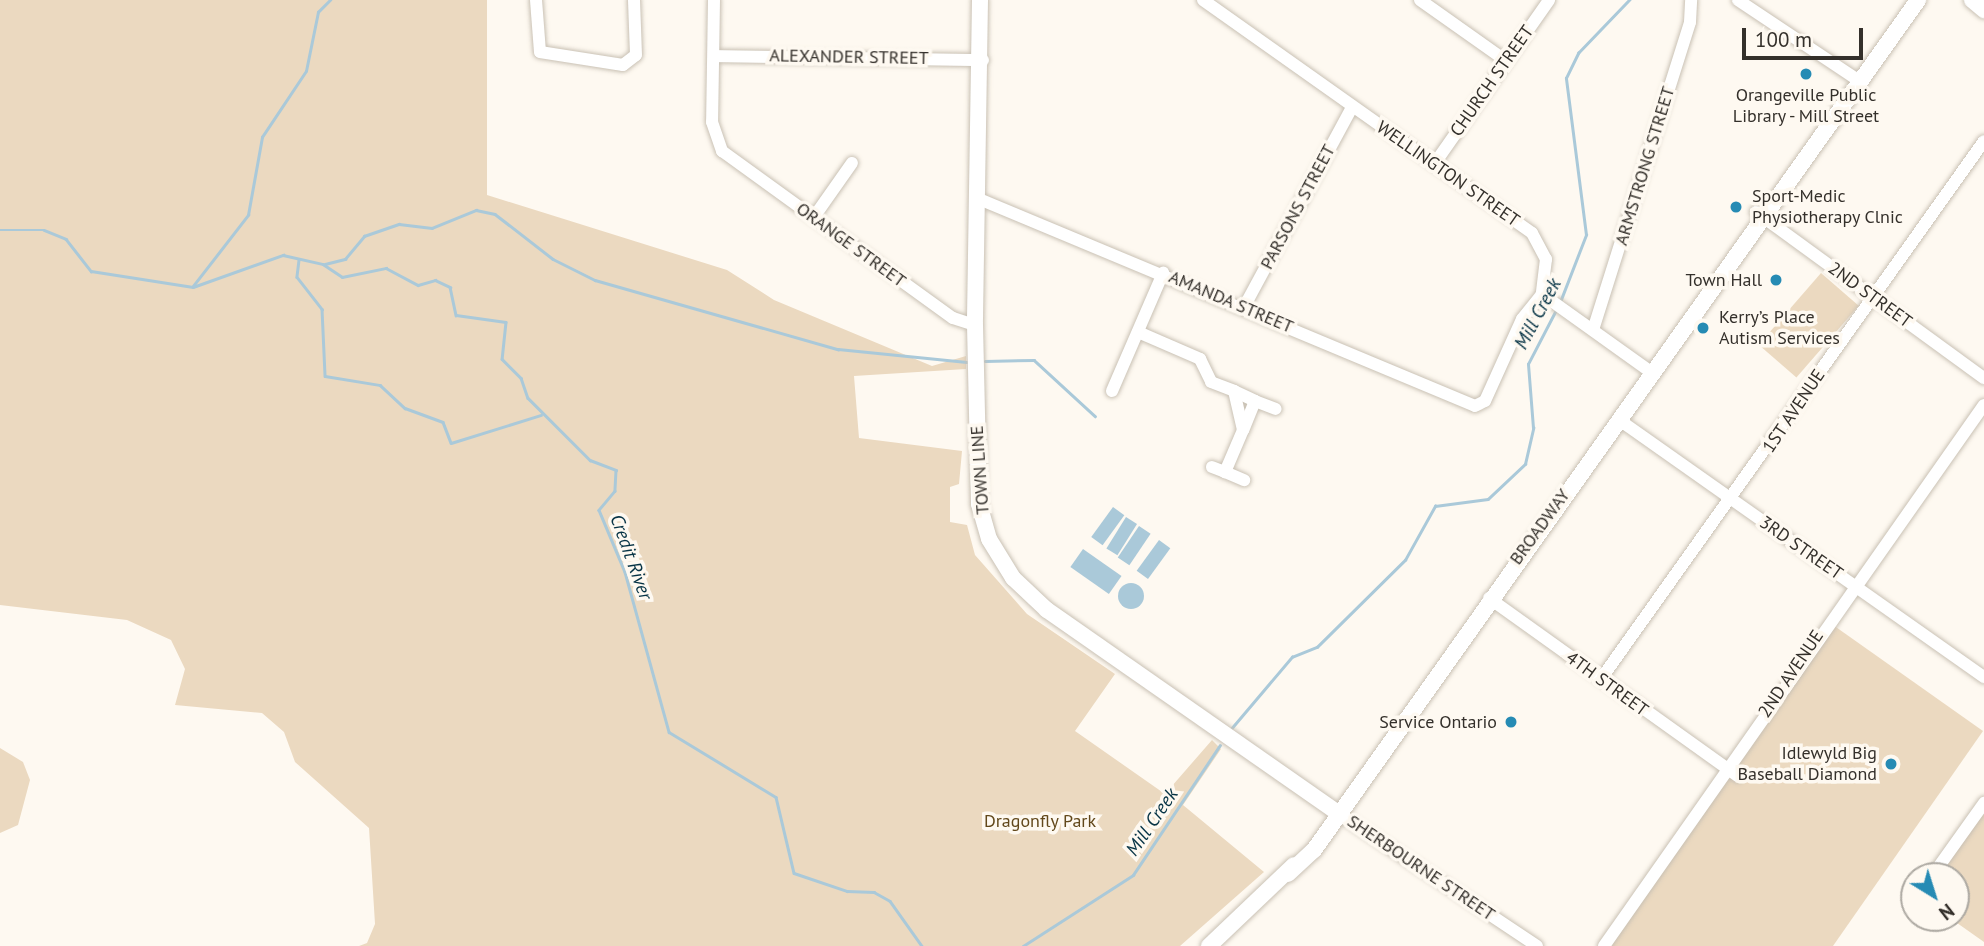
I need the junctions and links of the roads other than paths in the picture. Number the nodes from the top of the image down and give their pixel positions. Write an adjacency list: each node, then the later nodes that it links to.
1 (536, 0): 2 (street)
2 (634, 0)
3 (714, 0): 14 (street)
4 (981, 0): 15 (main road, TOWN LINE)
5 (1203, 0): 18 (street, WELLINGTON STREET)
6 (1420, 0): 16 (street)
7 (1549, 0): 16 (street, CHURCH STREET)
8 (1691, 0): 30 (street, ARMSTRONG STREET)
9 (1738, 0): 17 (street)
10 (1907, 0): 17 (main road, BROADWAY)
11 (1918, 0): 17 (main road, BROADWAY)
12 (1972, 0): 13 (main road)
13 (1984, 10)
14 (715, 56): 15 (street, ALEXANDER STREET); 24 (street, ORANGE STREET)
15 (983, 60): 22 (main road, TOWN LINE)
16 (1506, 61): 21 (street, CHURCH STREET)
17 (1857, 79): 23 (main road, BROADWAY)
18 (1352, 107): 21 (street, WELLINGTON STREET); 28 (street, PARSONS STREET)
19 (1984, 141): 27 (street, 1ST AVENUE)
20 (852, 163): 24 (street)
21 (1435, 163): 26 (street, WELLINGTON STREET)
22 (979, 199): 25 (street, AMANDA STREET); 29 (main road, TOWN LINE)
23 (1760, 215): 27 (street, 2ND STREET); 32 (main road, BROADWAY)
24 (814, 217): 29 (street, ORANGE STREET)
25 (1163, 273): 28 (street, AMANDA STREET); 31 (street)
26 (1542, 294): 28 (street, AMANDA STREET); 30 (street)
27 (1872, 296): 33 (street, 2ND STREET); 44 (street, 1ST AVENUE)
28 (1244, 307)
29 (975, 325): 52 (main road, TOWN LINE)
30 (1593, 330): 32 (street)
31 (1138, 332): 34 (street); 35 (street)
32 (1651, 372): 39 (main road, BROADWAY)
33 (1984, 378)
34 (1112, 391)
35 (1234, 391): 36 (street); 40 (street)
36 (1255, 401): 38 (street); 40 (street)
37 (1984, 405): 45 (street, 2ND AVENUE)
38 (1276, 409)
39 (1618, 419): 44 (street, 3RD STREET); 46 (main road, BROADWAY)
40 (1243, 430): 42 (street)
41 (1212, 467): 42 (street)
42 (1226, 472): 43 (street)
43 (1244, 480)
44 (1733, 500): 45 (street, 3RD STREET); 48 (street, 1ST AVENUE)
45 (1852, 584): 47 (street, 3RD STREET); 49 (street, 2ND AVENUE)
46 (1489, 598): 48 (street, 4TH STREET); 52 (main road, BROADWAY)
47 (1984, 677)
48 (1601, 680): 49 (street, 4TH STREET)
49 (1726, 768): 50 (street, 4TH STREET); 56 (street, 2ND AVENUE)
50 (1738, 776)
51 (1984, 803): 53 (street)
52 (1336, 813): 54 (main road, BROADWAY); 55 (street, SHERBOURNE STREET)
53 (1942, 862)
54 (1209, 946)
55 (1537, 946)
56 (1604, 946)

